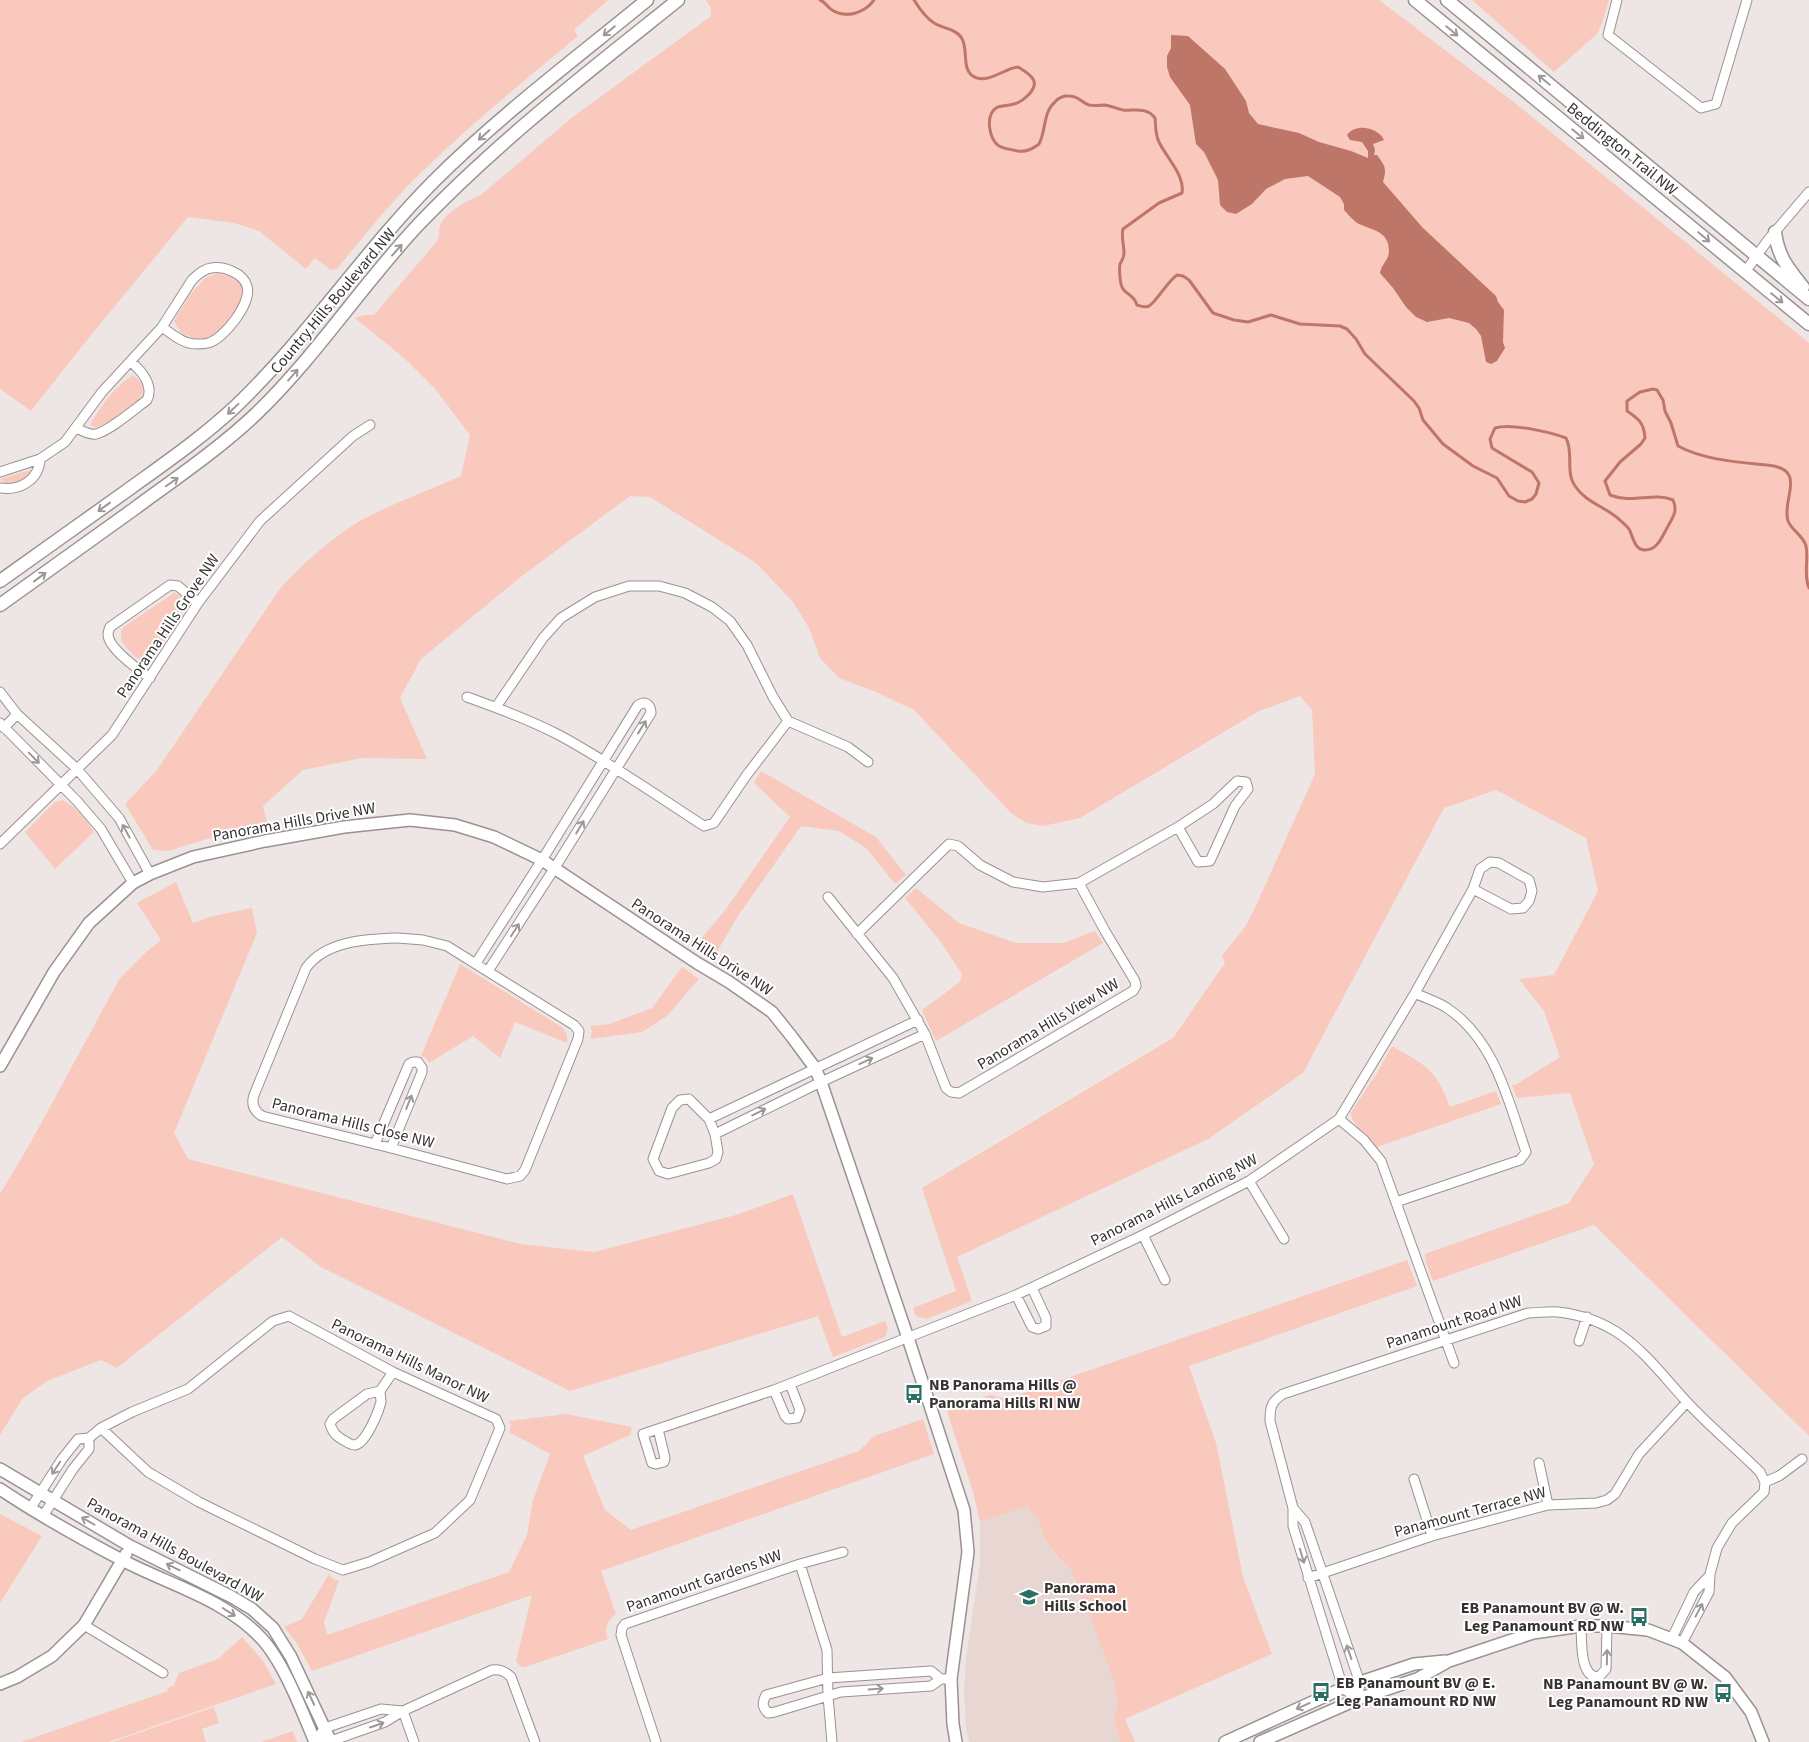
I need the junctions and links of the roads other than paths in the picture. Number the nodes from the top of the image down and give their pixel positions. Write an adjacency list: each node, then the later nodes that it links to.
1 (647, 0): 21 (main road, Country Hills Boulevard NW, one-way to 21)
2 (1415, 0): 10 (main road, Beddington Trail NW, one-way to 10)
3 (1447, 0): 9 (main road, Beddington Trail NW, one-way to 3)
4 (1617, 0): 5 (street)
5 (1747, 0)
6 (673, 4): 23 (main road, Country Hills Boulevard NW, one-way to 6)
7 (1809, 192): 8 (street)
8 (1775, 232): 9 (street); 11 (main road)
9 (1756, 256): 10 (street); 12 (main road, Beddington Trail NW)
10 (1745, 272): 13 (main road, Beddington Trail NW, one-way to 13)
11 (1809, 295)
12 (1809, 299)
13 (1809, 324)
14 (162, 327): 14 (street); 15 (street)
15 (131, 362): 17 (street); 17 (street)
16 (370, 425): 22 (street, Panorama Hills Grove NW)
17 (76, 428): 18 (street)
18 (40, 459): 19 (street); 20 (street)
19 (2, 468)
20 (0, 488)
21 (0, 581)
22 (198, 603): 24 (street, Panorama Hills Grove NW); 24 (street)
23 (0, 605)
24 (150, 678): 34 (street, Panorama Hills Grove NW)
25 (0, 692): 28 (street)
26 (467, 696): 27 (street)
27 (496, 707): 29 (street); 31 (street)
28 (17, 714): 30 (street); 34 (street)
29 (788, 721): 32 (street); 33 (street)
30 (2, 726): 35 (street, one-way to 35)
31 (603, 760): 33 (street); 33 (street, one-way to 31); 38 (street)
32 (868, 762)
33 (616, 768): 39 (street, one-way to 33)
34 (77, 769): 35 (street, Panorama Hills Grove NW); 40 (street, one-way to 34)
35 (61, 786): 37 (street, Panorama Hills Grove NW); 41 (street)
36 (1178, 827): 36 (street); 42 (street)
37 (0, 844)
38 (542, 860): 39 (street, Panorama Hills Drive NW); 40 (street, Panorama Hills Drive NW); 46 (street)
39 (554, 869): 47 (street, one-way to 39); 52 (street, Panorama Hills Drive NW)
40 (150, 874): 41 (street, Panorama Hills Drive NW)
41 (133, 883): 51 (street, Panorama Hills Drive NW)
42 (1080, 884): 45 (street); 50 (street, Panorama Hills View NW)
43 (1473, 889): 43 (street, Panorama Hills Landing NW); 48 (street, Panorama Hills Landing NW)
44 (828, 897): 45 (street, Panorama Hills View NW)
45 (857, 934): 49 (street, Panorama Hills View NW)
46 (476, 963): 47 (street, Panorama Hills Close NW); 57 (street, Panorama Hills Close NW)
47 (488, 971): 58 (street, Panorama Hills Close NW)
48 (1415, 993): 55 (street, Panorama Hills Landing NW); 60 (street)
49 (918, 1020): 50 (street, Panorama Hills View NW); 52 (street)
50 (925, 1034): 53 (street, one-way to 50)
51 (0, 1066)
52 (815, 1068): 53 (street, Panorama Hills Drive NW); 54 (street)
53 (821, 1082): 56 (street, one-way to 53); 67 (street, Panorama Hills Drive NW)
54 (709, 1119): 56 (street); 56 (street)
55 (1339, 1119): 59 (street, Panorama Hills Landing NW); 60 (street)
56 (715, 1134)
57 (375, 1144): 58 (street, Panorama Hills Close NW); 58 (street, one-way to 57)
58 (391, 1148)
59 (1249, 1181): 61 (street, Panorama Hills Landing NW); 62 (street)
60 (1396, 1202): 68 (street)
61 (1143, 1235): 63 (street); 64 (street, Panorama Hills Landing NW)
62 (1284, 1239)
63 (1165, 1280)
64 (1032, 1288): 65 (street, Panorama Hills Landing NW); 65 (street)
65 (1016, 1295): 67 (street, Panorama Hills Landing NW)
66 (1587, 1318): 68 (street, Panamount Road NW); 69 (street); 75 (street, Panamount Road NW)
67 (908, 1338): 72 (street, Panorama Hills Landing NW); 105 (street, Panorama Hills Drive NW)
68 (1446, 1340): 70 (street); 88 (street, Panamount Road NW)
69 (1579, 1341)
70 (1454, 1363)
71 (393, 1372): 74 (street); 76 (street, Panorama Hills Manor NW); 76 (street, Panorama Hills Manor NW)
72 (790, 1384): 73 (street, Panorama Hills Landing NW); 73 (street)
73 (774, 1390): 77 (street, Panorama Hills Landing NW)
74 (380, 1391): 74 (street)
75 (1687, 1402): 83 (street, Panamount Road NW); 87 (street, Panamount Terrace NW)
76 (101, 1428): 78 (street, Panorama Hills Manor NW)
77 (658, 1429)
78 (89, 1438): 85 (street, Panorama Hills Manor NW, one-way to 85); 86 (street, Panorama Hills Manor NW)
79 (1802, 1459): 83 (street)
80 (1539, 1462): 87 (street)
81 (0, 1469): 85 (street, Panorama Hills Boulevard NW)
82 (1414, 1480): 91 (street)
83 (1765, 1482): 101 (street)
84 (0, 1489): 89 (street, Panorama Hills Boulevard NW)
85 (40, 1493): 86 (street, Panorama Hills Boulevard NW); 89 (street, Panorama Hills Manor NW)
86 (52, 1500): 90 (street, Panorama Hills Manor NW); 92 (street, Panorama Hills Boulevard NW, one-way to 86)
87 (1548, 1505): 91 (street, Panamount Terrace NW)
88 (1293, 1508): 96 (street, Panamount Road NW); 97 (street, Panamount Road NW, one-way to 97)
89 (30, 1509): 90 (street, Panorama Hills Boulevard NW)
90 (43, 1516): 94 (street, Panorama Hills Boulevard NW)
91 (1432, 1536): 96 (street, Panamount Terrace NW)
92 (130, 1546): 94 (street); 112 (street, Panorama Hills Boulevard NW, one-way to 92)
93 (843, 1552): 95 (street)
94 (122, 1560): 98 (street); 113 (street, Panorama Hills Boulevard NW, one-way to 113)
95 (800, 1564): 104 (street, Panamount Gardens NW); 117 (street, Panamount Gardens NW)
96 (1321, 1572): 97 (street, Panamount Terrace NW); 106 (street, Panamount Road NW, one-way to 96)
97 (1308, 1578): 108 (street, Panamount Road NW)
98 (84, 1625): 103 (street); 107 (street)
99 (1581, 1626): 100 (street); 100 (street, one-way to 100); 102 (street)
100 (1607, 1626): 101 (street)
101 (1677, 1641): 122 (street)
102 (1449, 1661): 106 (street); 110 (street)
103 (163, 1673)
104 (828, 1678): 105 (street); 109 (street, Panamount Gardens NW); 109 (street)
105 (946, 1679): 109 (street, one-way to 105); 119 (street, Panorama Hills Drive NW)
106 (1360, 1683): 108 (street); 110 (street, Panamount Road NW)
107 (0, 1684)
108 (1343, 1688): 110 (street); 120 (street, one-way to 120)
109 (828, 1696): 118 (street, Panamount Gardens NW)
110 (1358, 1699): 121 (street)
111 (403, 1711): 112 (street); 114 (street, one-way to 111); 115 (street); 116 (street)
112 (325, 1728): 113 (street); 114 (street, Panorama Hills Boulevard NW)
113 (315, 1742): 114 (street)
114 (331, 1742)
115 (414, 1742)
116 (535, 1742)
117 (656, 1742)
118 (832, 1742)
119 (956, 1742)
120 (1225, 1742)
121 (1260, 1742)
122 (1763, 1742)

